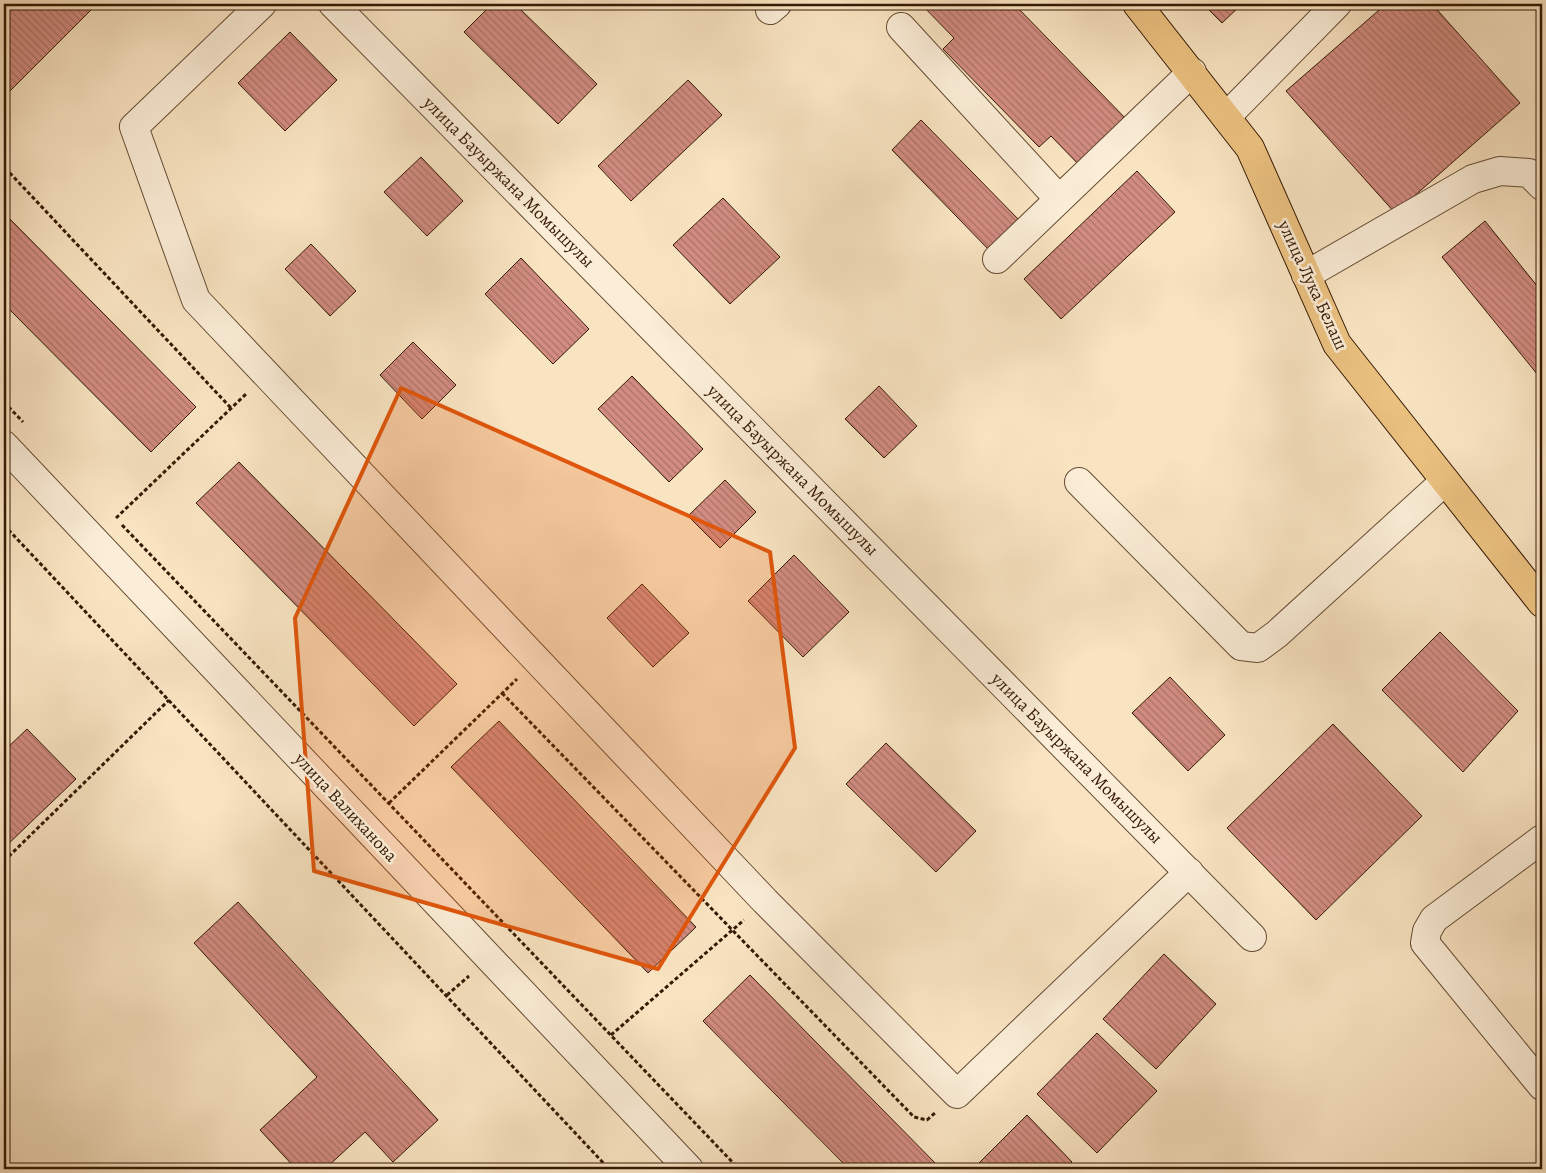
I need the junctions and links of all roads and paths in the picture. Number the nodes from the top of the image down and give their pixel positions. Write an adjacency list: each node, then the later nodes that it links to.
1 (262, 4): 13 (street)
2 (333, 4): 30 (street, улица Бауыржана Момышулы)
3 (1137, 4): 6 (main road, улица Лука Белаш)
4 (1337, 4): 7 (street)
5 (901, 27): 10 (street)
6 (1192, 72): 7 (main road, улица Лука Белаш); 10 (street)
7 (1226, 117): 12 (main road, улица Лука Белаш)
8 (4, 170): 15 (path)
9 (1542, 186): 12 (street)
10 (1059, 199): 11 (street)
11 (997, 259)
12 (1306, 275): 18 (main road, улица Лука Белаш)
13 (266, 374): 15 (path); 24 (street)
14 (4, 402): 16 (path)
15 (231, 408): 21 (path)
16 (24, 423)
17 (4, 445): 38 (street, улица Валиханова)
18 (1445, 481): 19 (street); 23 (main road, улица Лука Белаш)
19 (1079, 482)
20 (110, 512): 21 (path)
21 (116, 518): 27 (path)
22 (4, 525): 26 (path)
23 (1542, 603)
24 (537, 659): 25 (path); 31 (street)
25 (502, 693): 27 (path); 32 (path)
26 (169, 700): 29 (path); 37 (path)
27 (389, 803): 34 (path)
28 (1542, 839): 35 (street)
29 (4, 861)
30 (1189, 872): 33 (street, улица Бауыржана Момышулы); 36 (street)
31 (765, 901): 32 (path); 36 (street)
32 (733, 930): 34 (path); 36 (path)
33 (1252, 937)
34 (611, 1035): 39 (path)
35 (1542, 1086)
36 (957, 1094)
37 (609, 1169)
38 (689, 1169)
39 (739, 1169)

